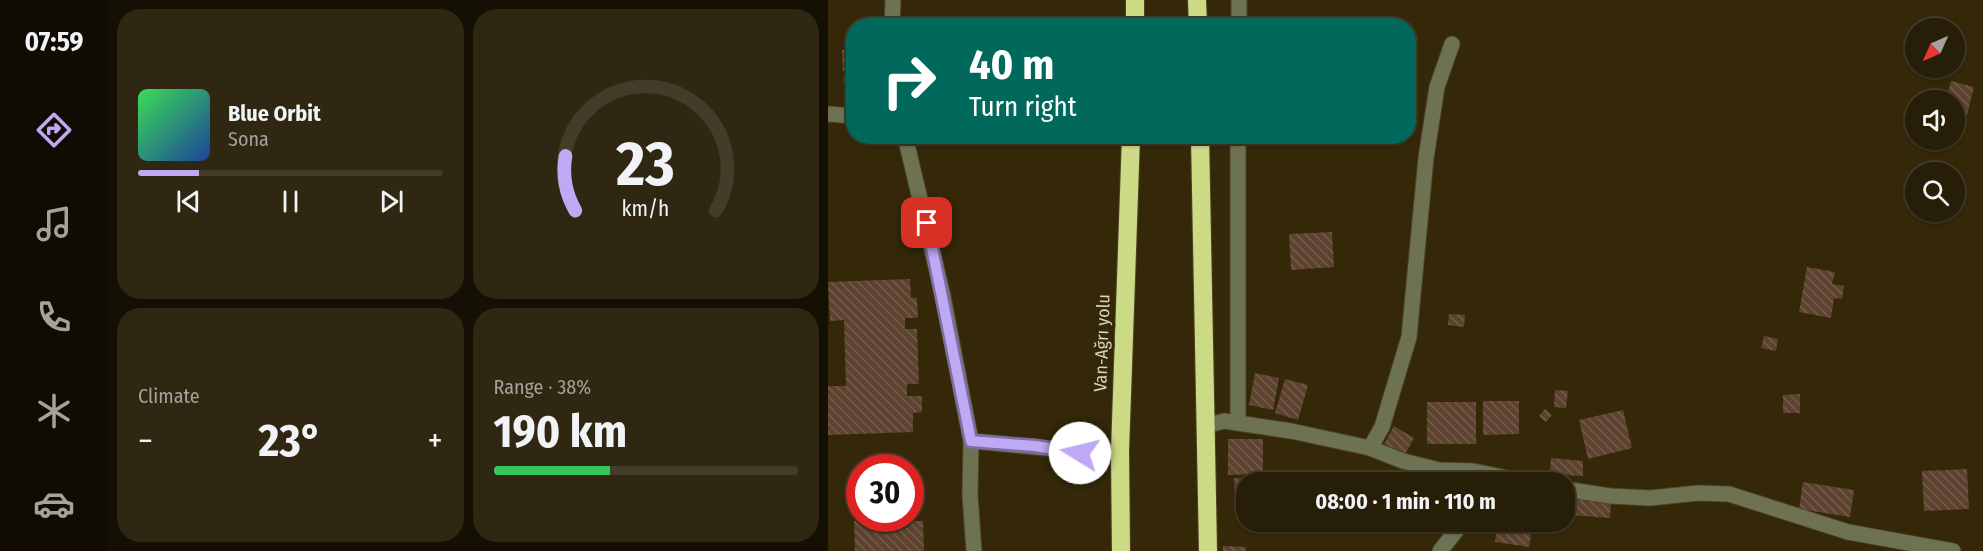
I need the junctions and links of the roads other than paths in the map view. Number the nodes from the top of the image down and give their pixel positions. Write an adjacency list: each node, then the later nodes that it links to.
1 (893, 0): 5 (street)
2 (1136, 0): 6 (highway)
3 (1197, 0): 7 (highway)
4 (1239, 0): 8 (street)
5 (892, 18)
6 (1135, 18)
7 (1198, 18)
8 (1239, 18)
9 (1452, 44): 19 (street)
10 (828, 114): 11 (street)
11 (846, 115)
12 (907, 144): 18 (street)
13 (1131, 144): 20 (highway, Van-Ağrı yolu)
14 (1200, 144): 17 (highway)
15 (1238, 144): 16 (street)
16 (1238, 422): 17 (street); 19 (street)
17 (1205, 426): 26 (highway)
18 (971, 441): 20 (street); 24 (street)
19 (1370, 448): 21 (street)
20 (1120, 451): 25 (highway, Van-Ağrı yolu)
21 (1448, 472)
22 (1575, 491): 28 (street)
23 (1455, 532): 27 (street)
24 (974, 551)
25 (1121, 551)
26 (1208, 551)
27 (1440, 551)
28 (1953, 551)

